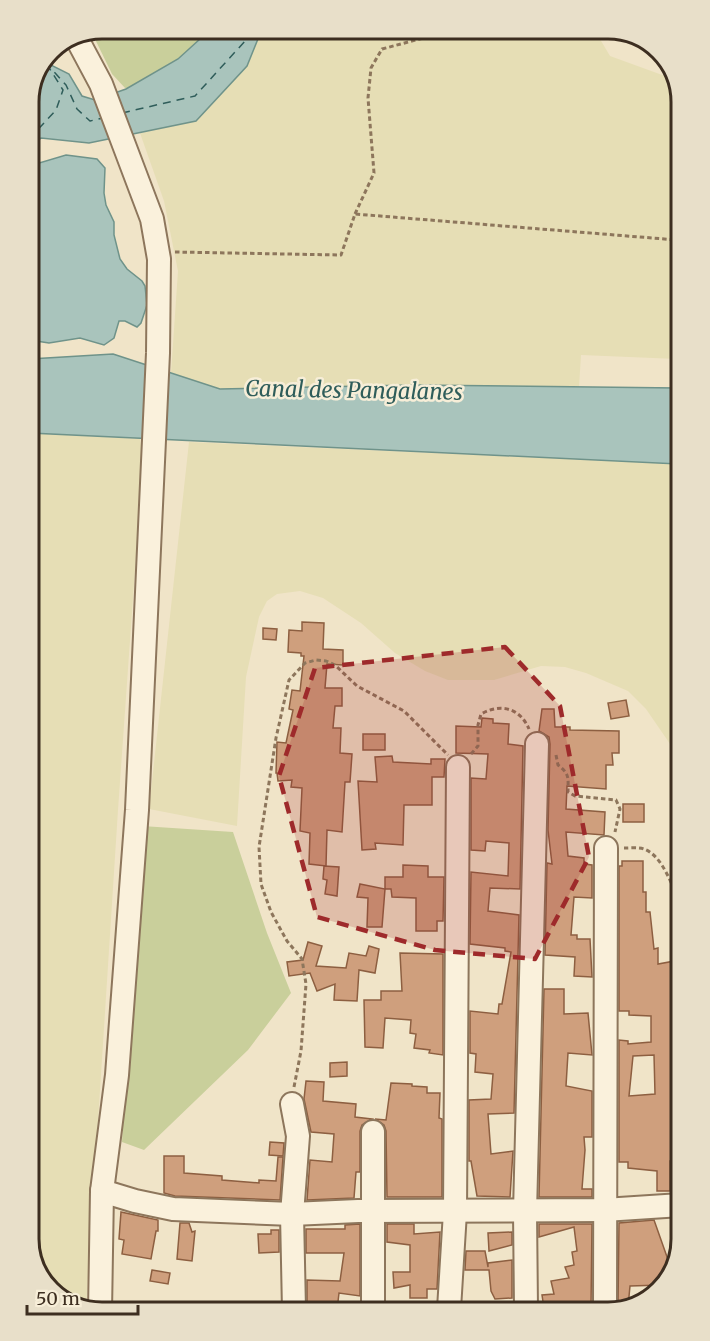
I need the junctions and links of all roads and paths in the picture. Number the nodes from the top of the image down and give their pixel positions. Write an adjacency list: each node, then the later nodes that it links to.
1 (420, 39): 3 (path)
2 (79, 43): 5 (street)
3 (356, 214): 4 (path); 5 (path)
4 (671, 240)
5 (159, 259): 12 (street)
6 (537, 744): 7 (path); 8 (path); 17 (street)
7 (458, 767): 10 (path); 16 (street)
8 (606, 848): 9 (path); 14 (street)
9 (671, 884)
10 (292, 1104): 18 (street)
11 (373, 1132): 15 (street)
12 (102, 1191): 18 (street); 19 (street)
13 (671, 1206): 14 (street)
14 (604, 1210): 17 (street); 24 (street)
15 (373, 1212): 16 (street); 18 (street); 21 (street)
16 (455, 1212): 17 (street); 22 (street)
17 (525, 1212): 23 (street)
18 (292, 1214): 20 (street)
19 (100, 1302)
20 (294, 1302)
21 (373, 1302)
22 (449, 1302)
23 (526, 1302)
24 (605, 1302)

